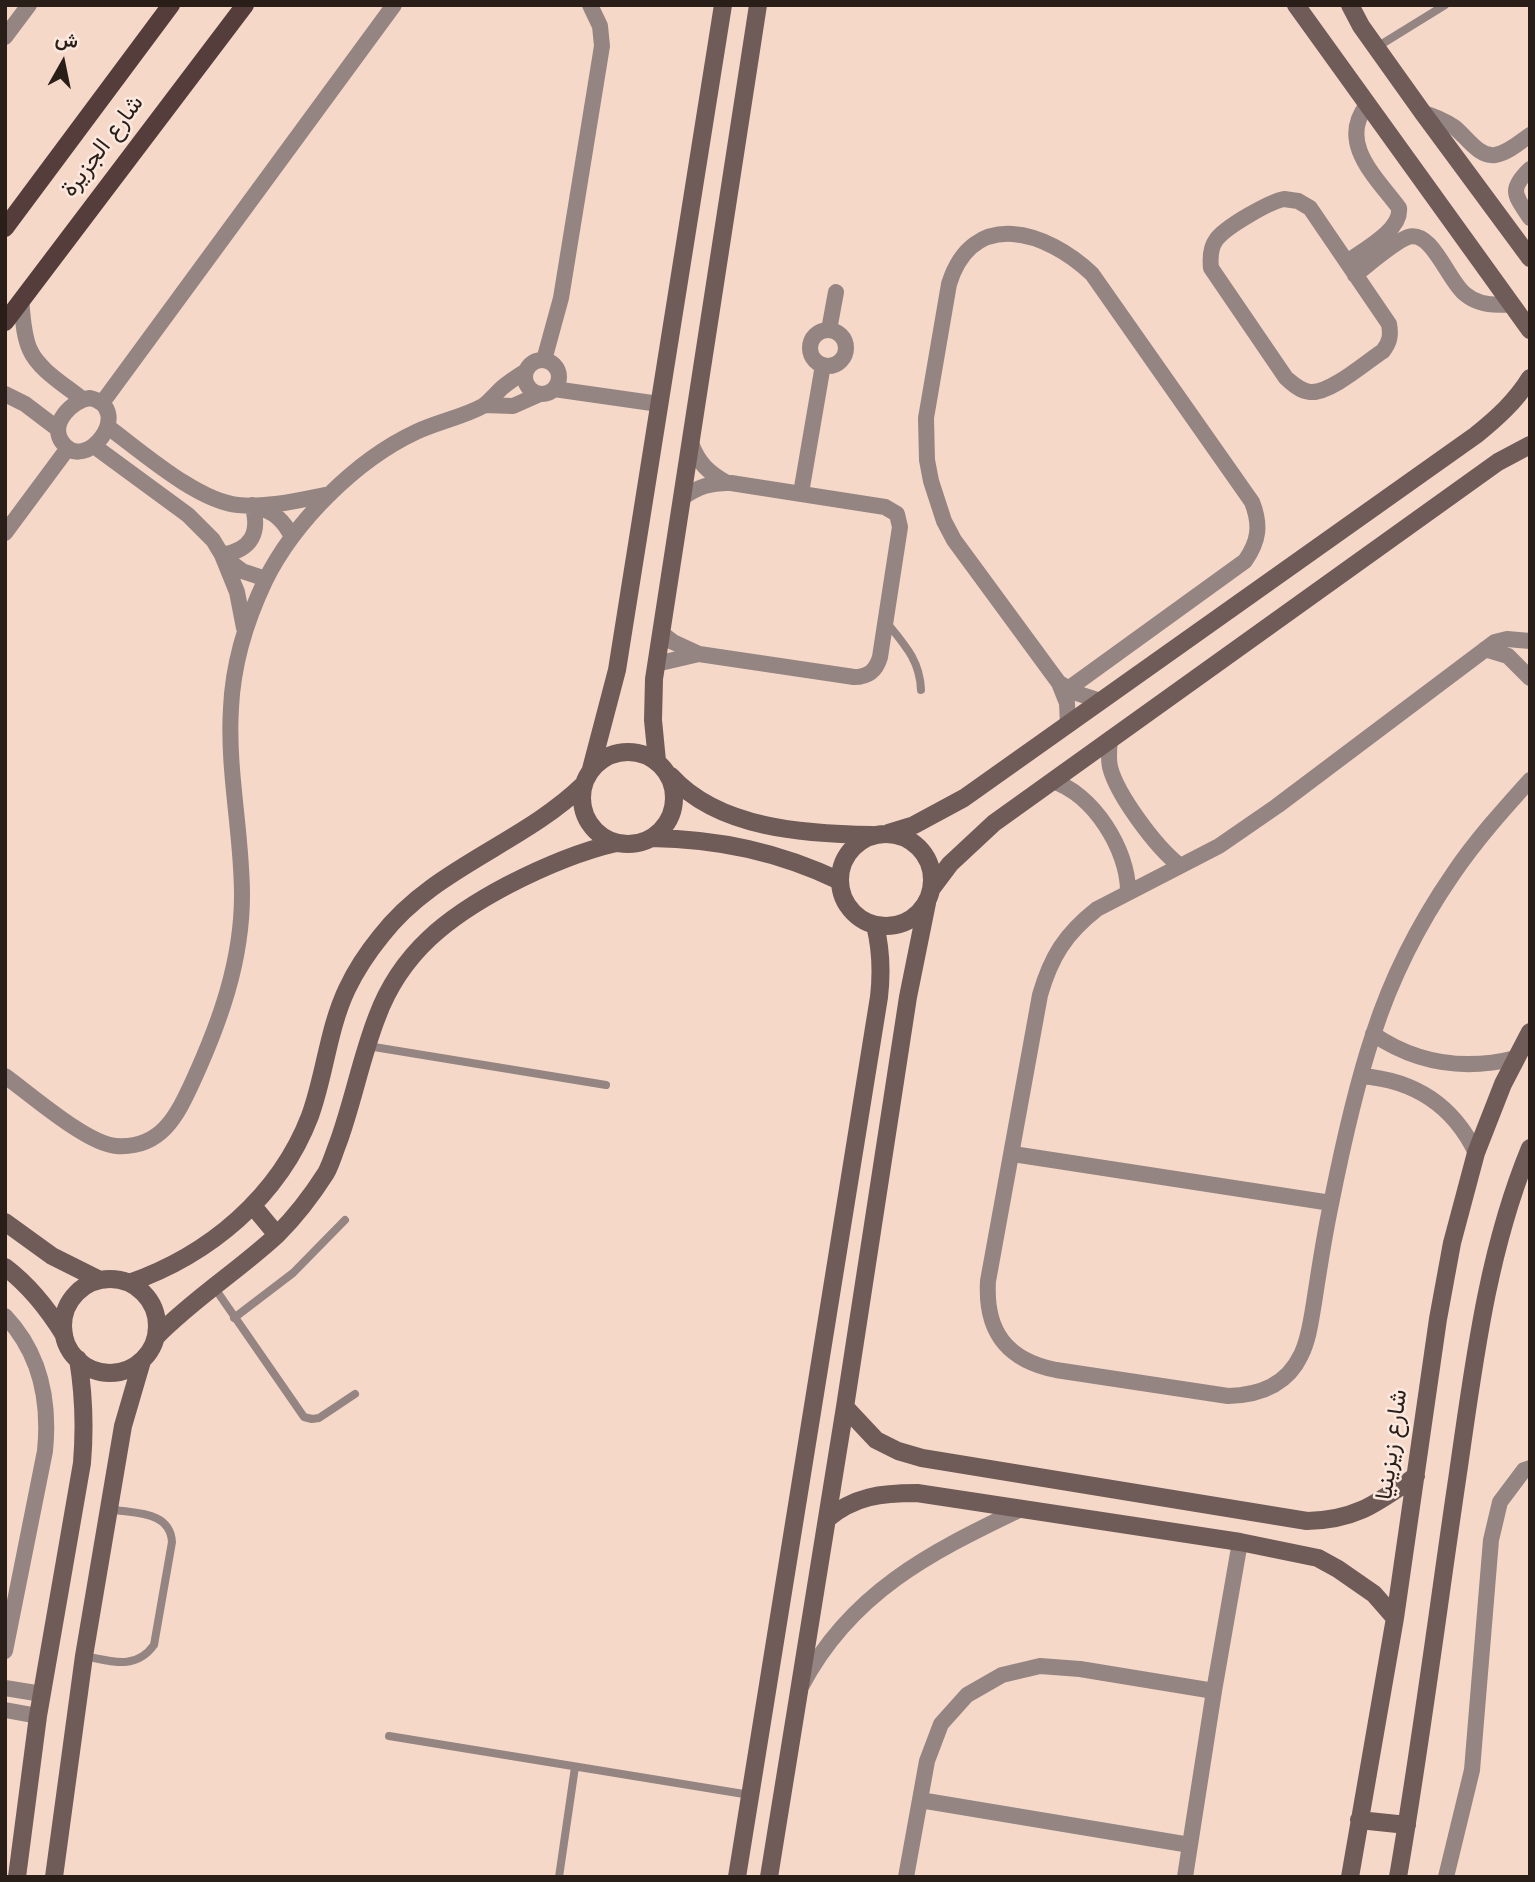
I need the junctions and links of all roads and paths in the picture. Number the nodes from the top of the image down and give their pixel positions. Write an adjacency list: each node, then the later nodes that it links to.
1 (29, 5): 11 (street)
2 (171, 5): 18 (main road, شارع الجزيرة)
3 (245, 5): 22 (main road, شارع الجزيرة)
4 (394, 5): 34 (street)
5 (590, 5): 27 (street)
6 (723, 5): 35 (street)
7 (758, 5): 39 (street)
8 (1296, 5): 13 (street)
9 (1350, 5): 12 (street)
10 (1444, 5): 12 (lane)
11 (6, 36)
12 (1377, 47): 14 (street)
13 (1367, 105): 20 (street); 23 (street)
14 (1423, 113): 15 (street); 19 (street)
15 (1527, 143)
16 (1530, 169): 17 (street)
17 (1530, 218)
18 (5, 228)
19 (1530, 258)
20 (1351, 268): 20 (street); 23 (street)
21 (836, 292): 25 (street)
22 (21, 300): 24 (main road, شارع الجزيرة); 33 (street)
23 (1511, 304): 26 (street)
24 (5, 322)
25 (829, 330): 28 (street); 28 (street)
26 (1530, 330)
27 (544, 360): 29 (street); 31 (street)
28 (823, 365): 44 (street)
29 (526, 371): 31 (street); 36 (street)
30 (1530, 378): 62 (street)
31 (547, 391): 35 (street); 36 (street)
32 (5, 394): 38 (street)
33 (82, 399): 34 (street); 38 (street)
34 (102, 403): 37 (street)
35 (659, 404): 66 (street)
36 (484, 405): 45 (street)
37 (108, 427): 41 (street); 47 (street)
38 (58, 429): 42 (street)
39 (691, 443): 43 (street); 46 (street)
40 (1530, 445): 64 (street)
41 (94, 446): 42 (street); 50 (street)
42 (68, 448): 48 (street)
43 (727, 483): 44 (street); 46 (street)
44 (800, 493): 52 (street)
45 (330, 494): 47 (street); 49 (street)
46 (682, 498): 54 (street)
47 (251, 506): 49 (street); 50 (street)
48 (5, 533)
49 (292, 537): 51 (street)
50 (222, 555): 51 (street); 53 (street)
51 (266, 579): 53 (street)
52 (885, 621): 57 (street); 61 (lane)
53 (244, 630): 81 (street)
54 (661, 633): 57 (street); 58 (street)
55 (1530, 641): 56 (street)
56 (1485, 649): 59 (street); 72 (street)
57 (699, 654): 58 (street)
58 (656, 664): 65 (street)
59 (1530, 678)
60 (1063, 686): 60 (street); 62 (street); 63 (street)
61 (921, 690)
62 (1101, 701): 63 (street)
63 (1068, 725): 69 (street)
64 (1110, 739): 68 (street); 72 (street)
65 (663, 768): 66 (street); 69 (street); 70 (street)
66 (587, 777): 71 (street); 88 (street)
67 (1530, 780): 78 (street)
68 (1052, 781): 74 (street); 75 (street)
69 (880, 834): 73 (street); 75 (street)
70 (651, 838): 71 (street); 73 (street)
71 (616, 842): 79 (street)
72 (1179, 866): 74 (street)
73 (840, 881): 76 (street)
74 (1128, 891): 86 (street)
75 (929, 895): 76 (street); 103 (street)
76 (875, 925): 121 (street)
77 (1530, 1032): 80 (street, شارع زيزينيا)
78 (1373, 1034): 80 (street); 82 (street)
79 (368, 1046): 83 (lane); 91 (street)
80 (1516, 1058): 85 (street, شارع زيزينيا)
81 (5, 1076)
82 (1362, 1076): 85 (street); 87 (street)
83 (606, 1085)
84 (1530, 1148): 124 (street)
85 (1476, 1153): 105 (street, شارع زيزينيا)
86 (1013, 1154): 87 (street); 87 (street)
87 (1331, 1203)
88 (253, 1206): 91 (street); 94 (street)
89 (345, 1220): 97 (lane)
90 (5, 1222): 93 (street)
91 (277, 1235): 95 (street)
92 (5, 1267): 98 (street)
93 (100, 1280): 94 (street); 98 (street)
94 (129, 1283): 99 (street)
95 (214, 1287): 97 (lane); 99 (street)
96 (5, 1316): 111 (street)
97 (234, 1318): 102 (lane)
98 (64, 1335): 100 (street)
99 (156, 1338): 101 (street)
100 (78, 1359): 101 (street); 115 (street)
101 (142, 1361): 106 (street)
102 (355, 1394)
103 (845, 1407): 105 (street); 108 (street)
104 (1530, 1468): 135 (street)
105 (1416, 1476): 110 (street, شارع زيزينيا)
106 (109, 1509): 112 (street); 112 (lane)
107 (1019, 1510): 108 (street); 109 (street); 116 (street)
108 (827, 1519): 116 (street)
109 (1240, 1542): 110 (street); 114 (street)
110 (1395, 1618): 123 (street, شارع زيزينيا)
111 (5, 1651)
112 (84, 1656): 127 (street)
113 (5, 1688): 115 (street)
114 (1214, 1691): 122 (street); 125 (street)
115 (41, 1694): 118 (street)
116 (798, 1694): 130 (street)
117 (5, 1710): 118 (street)
118 (38, 1716): 126 (street)
119 (389, 1736): 120 (lane)
120 (575, 1767): 121 (lane); 128 (lane)
121 (750, 1796): 129 (street)
122 (920, 1800): 125 (street); 131 (street)
123 (1359, 1820): 124 (street); 133 (street, شارع زيزينيا)
124 (1407, 1825): 134 (street)
125 (1190, 1845): 132 (street)
126 (18, 1877)
127 (54, 1877)
128 (559, 1877)
129 (737, 1877)
130 (769, 1877)
131 (906, 1877)
132 (1185, 1877)
133 (1350, 1877)
134 (1398, 1877)
135 (1446, 1877)

